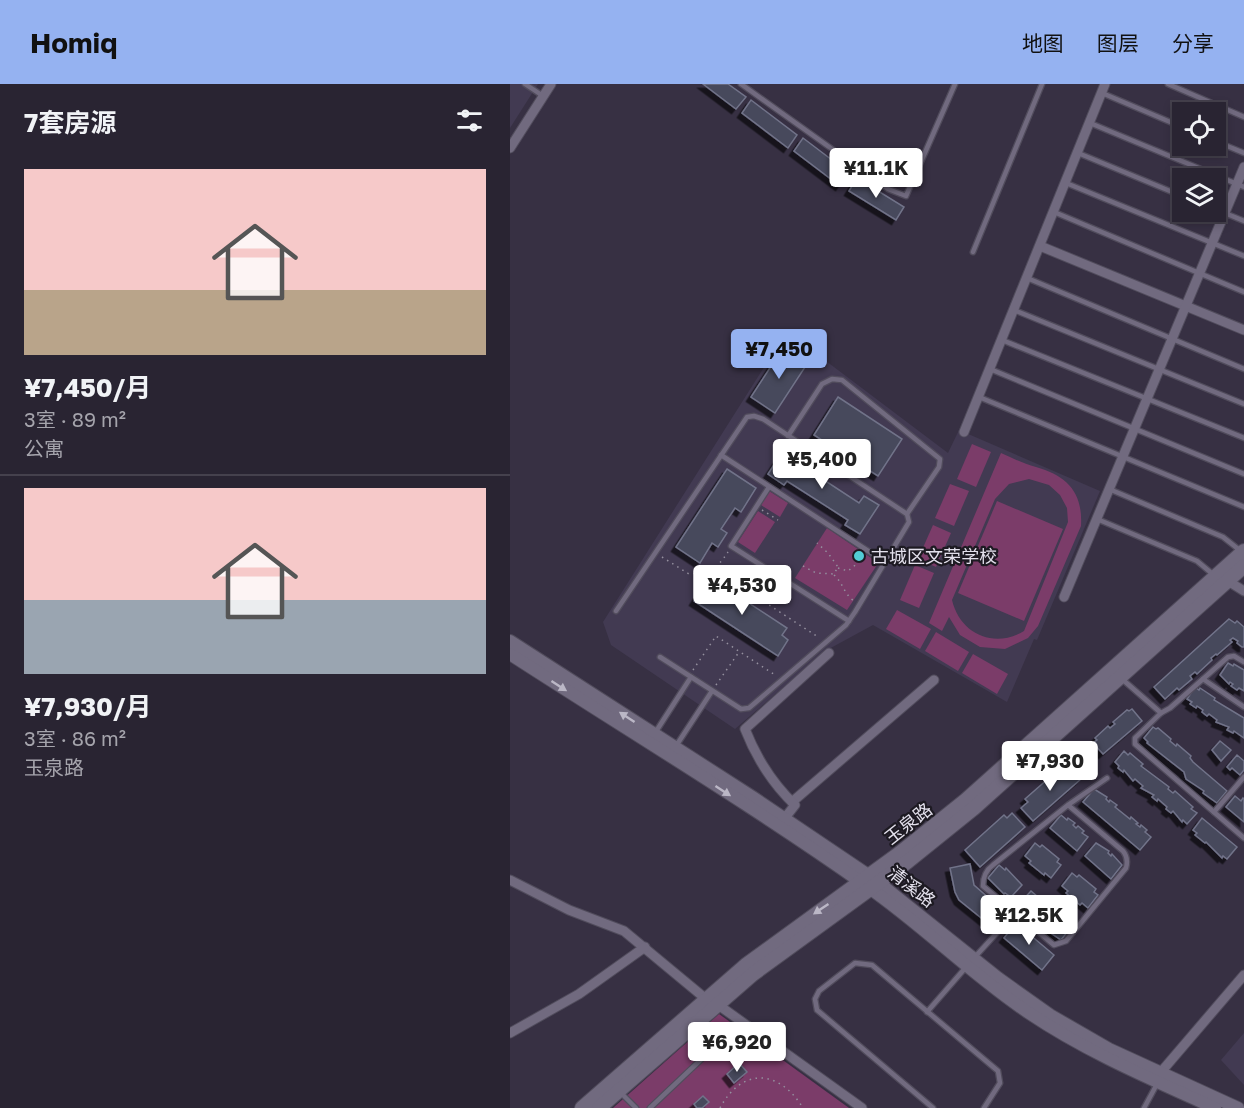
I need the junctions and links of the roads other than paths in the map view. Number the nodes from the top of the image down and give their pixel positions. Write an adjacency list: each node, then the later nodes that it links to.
1 (525, 84): 8 (lane)
2 (551, 84): 8 (street)
3 (741, 84): 4 (lane)
4 (955, 84)
5 (1042, 84): 27 (lane)
6 (1168, 84): 9 (lane)
7 (1104, 88): 10 (lane); 11 (street)
8 (543, 96): 13 (street)
9 (1244, 117)
10 (1172, 122)
11 (1090, 123): 14 (street); 18 (lane)
12 (1226, 146): 15 (lane)
13 (510, 148)
14 (1078, 153): 17 (street); 19 (lane)
15 (1244, 153)
16 (1244, 167): 18 (street)
17 (1066, 183): 21 (street); 25 (lane)
18 (1240, 186): 20 (street)
19 (1172, 192)
20 (1226, 211)
21 (1054, 212): 26 (street); 29 (lane)
22 (1226, 213): 23 (lane)
23 (1244, 221)
24 (1221, 222): 25 (street)
25 (1212, 243): 28 (lane); 29 (street)
26 (1040, 246): 30 (street); 32 (street)
27 (973, 252)
28 (1244, 256)
29 (1200, 273): 31 (lane); 32 (street)
30 (1027, 278): 33 (street); 35 (lane)
31 (1244, 292)
32 (1186, 306): 34 (street); 35 (street)
33 (1014, 310): 36 (street); 38 (lane)
34 (1244, 330)
35 (1172, 339): 38 (street); 39 (lane)
36 (1002, 340): 37 (street); 41 (lane)
37 (990, 369): 40 (street); 43 (lane)
38 (1159, 369): 41 (street); 42 (lane)
39 (1244, 369)
40 (979, 397): 44 (street); 48 (lane)
41 (1147, 399): 43 (street); 46 (lane)
42 (1244, 404)
43 (1134, 429): 48 (street); 49 (lane)
44 (964, 432)
45 (788, 436): 47 (lane); 53 (lane); 53 (lane)
46 (1244, 438)
47 (721, 455): 50 (lane); 60 (lane)
48 (1123, 458): 51 (street); 52 (lane)
49 (1244, 474)
50 (769, 487): 56 (lane); 61 (lane)
51 (1109, 489): 54 (street); 55 (lane)
52 (1244, 507)
53 (907, 514): 56 (lane)
54 (1097, 519): 57 (lane); 59 (street)
55 (1244, 557): 57 (main road, 玉泉路)
56 (885, 562): 61 (lane)
57 (1222, 578): 58 (street); 68 (main road, 玉泉路); 84 (main road, 玉泉路)
58 (1244, 591)
59 (1064, 597)
60 (616, 611)
61 (849, 621): 71 (lane)
62 (510, 641): 74 (street, 清溪路, one-way to 62)
63 (829, 653): 78 (street)
64 (510, 654): 84 (street, 清溪路, one-way to 84)
65 (660, 657): 67 (lane)
66 (1244, 662): 69 (lane)
67 (690, 676): 71 (lane); 74 (lane)
68 (1120, 677): 73 (lane); 84 (main road, 玉泉路)
69 (1203, 679): 72 (lane); 73 (lane)
70 (934, 680): 78 (street)
71 (712, 690): 75 (lane)
72 (1244, 707)
73 (1161, 713): 80 (lane)
74 (654, 734): 75 (street, 清溪路)
75 (675, 748): 81 (street, 清溪路)
76 (1244, 777): 80 (lane)
77 (1107, 778): 79 (lane)
78 (792, 802): 81 (street)
79 (1068, 805): 85 (lane); 85 (lane)
80 (1214, 812): 82 (lane)
81 (784, 819): 84 (street, 清溪路)
82 (1244, 838)
83 (510, 879): 86 (street)
84 (870, 882): 87 (street, 清溪路); 89 (main road, 玉泉路)
85 (1015, 913): 87 (lane)
86 (645, 948): 89 (street); 92 (street)
87 (970, 962): 90 (lane); 93 (street, 清溪路)
88 (1244, 975): 93 (street)
89 (711, 1001): 91 (main road, 玉泉路); 95 (main road, 玉泉路); 99 (street)
90 (927, 1012): 100 (lane); 101 (lane)
91 (692, 1026): 94 (main road, 玉泉路); 98 (lane)
92 (510, 1033)
93 (1159, 1077): 102 (lane); 103 (street, 清溪路); 104 (street, 清溪路)
94 (619, 1090): 96 (main road, 玉泉路); 97 (lane)
95 (582, 1108)
96 (599, 1108)
97 (636, 1108)
98 (650, 1108)
99 (862, 1108)
100 (933, 1108)
101 (984, 1108)
102 (1144, 1108)
103 (1215, 1108)
104 (1238, 1108)

